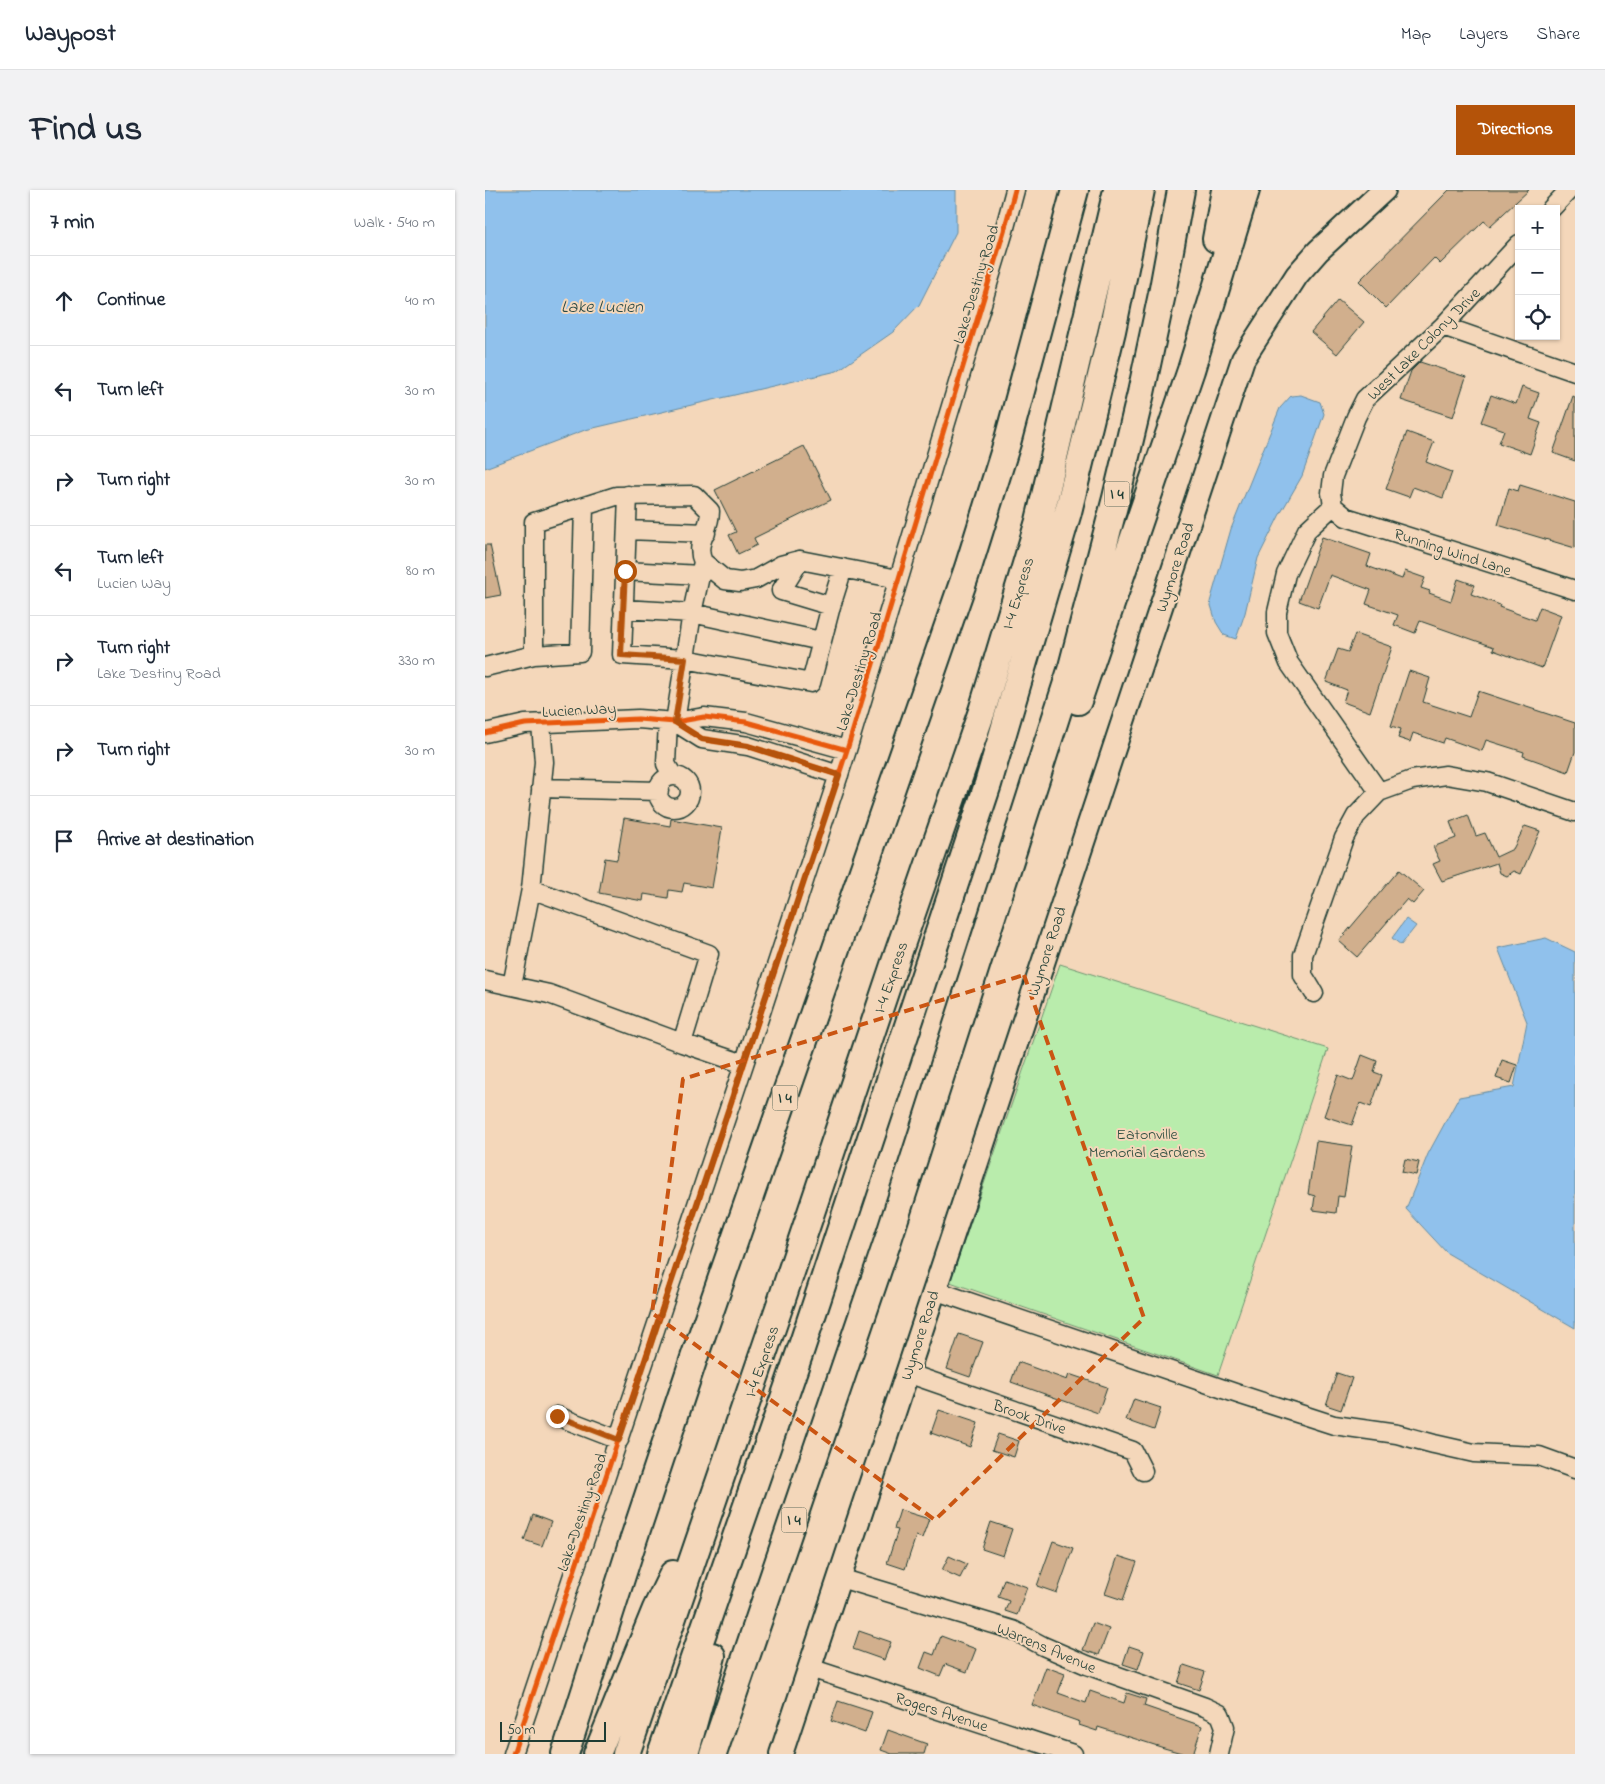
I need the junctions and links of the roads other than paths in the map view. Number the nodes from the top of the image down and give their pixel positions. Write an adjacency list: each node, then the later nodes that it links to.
1 (1015, 190): 26 (street, Lake Destiny Road)
2 (1057, 190): 16 (highway)
3 (1075, 190): 16 (highway, I 4)
4 (1117, 190): 57 (highway, I-4 Express)
5 (1141, 190): 56 (highway, I-4 Express)
6 (1181, 190): 43 (highway, I 4)
7 (1225, 190): 14 (highway)
8 (1246, 190): 14 (highway)
9 (1384, 190): 52 (main road, Wymore Road)
10 (1569, 190): 11 (street)
11 (1555, 205)
12 (1515, 248): 13 (street, West Lake Colony Drive)
13 (1443, 326): 15 (street); 18 (street, West Lake Colony Drive)
14 (1191, 370): 43 (highway)
15 (1575, 372)
16 (1007, 443): 64 (highway, I 4)
17 (628, 495): 19 (street); 20 (street); 21 (street)
18 (1333, 506): 27 (street, Running Wind Lane); 44 (street)
19 (584, 507): 32 (street); 32 (street)
20 (627, 530): 21 (street); 25 (street)
21 (706, 533): 23 (street)
22 (800, 560): 23 (street); 24 (street); 28 (street)
23 (702, 568): 25 (street); 30 (street)
24 (843, 568): 26 (street); 28 (street)
25 (625, 571): 29 (street)
26 (898, 579): 38 (street, Lake Destiny Road)
27 (1575, 590)
28 (831, 606): 31 (street)
29 (623, 609): 30 (street); 33 (street)
30 (692, 613): 31 (street); 33 (street)
31 (821, 641): 33 (street)
32 (534, 654): 34 (street)
33 (685, 659): 35 (street)
34 (485, 667)
35 (672, 722): 36 (street, Lucien Way); 38 (street, Lucien Way); 39 (street, Lucien Way); 40 (street)
36 (541, 724): 37 (street, Lucien Way); 41 (street)
37 (485, 733)
38 (847, 750): 39 (street, Lake Destiny Road)
39 (839, 775): 51 (street, Lake Destiny Road)
40 (673, 776): 42 (street); 42 (street)
41 (541, 788): 42 (street); 46 (street)
42 (659, 791)
43 (1032, 792): 69 (highway, I 4)
44 (1379, 792): 45 (street); 49 (street)
45 (1575, 812)
46 (531, 889): 48 (street); 50 (street)
47 (485, 980): 48 (street)
48 (512, 986): 50 (street)
49 (1314, 993)
50 (682, 1043): 51 (street)
51 (744, 1064): 55 (street, Lake Destiny Road)
52 (934, 1290): 53 (main road, Wymore Road); 58 (street)
53 (907, 1373): 59 (street, Brook Drive); 60 (main road, Wymore Road)
54 (557, 1416): 55 (street)
55 (619, 1440): 63 (street, Lake Destiny Road)
56 (769, 1440): 67 (highway, I-4 Express); 68 (highway)
57 (725, 1468): 65 (highway); 66 (highway, I-4 Express)
58 (1575, 1469)
59 (1143, 1471)
60 (840, 1578): 61 (main road, Wymore Road); 62 (street, Warrens Avenue)
61 (810, 1668): 70 (main road, Wymore Road); 71 (street, Rogers Avenue)
62 (1221, 1750)
63 (513, 1754)
64 (565, 1754)
65 (597, 1754)
66 (626, 1754)
67 (661, 1754)
68 (685, 1754)
69 (713, 1754)
70 (781, 1754)
71 (1073, 1754)

